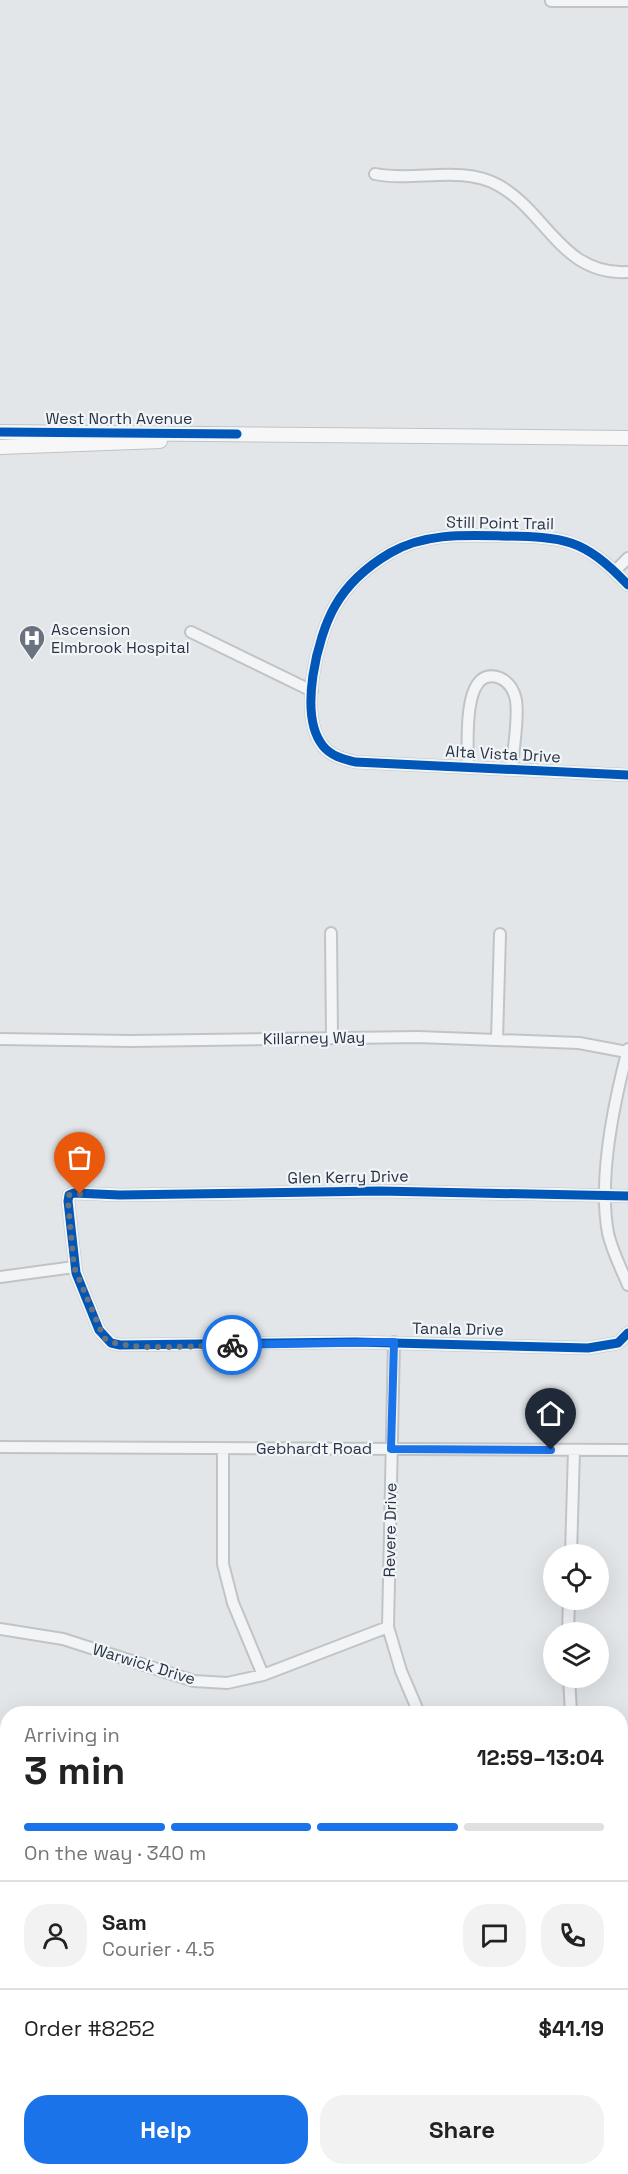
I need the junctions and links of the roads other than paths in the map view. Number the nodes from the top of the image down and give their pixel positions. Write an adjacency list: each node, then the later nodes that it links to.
1 (551, 1): 2 (street)
2 (628, 1)
3 (375, 174): 4 (street)
4 (628, 272)
5 (0, 432): 6 (main road, West North Avenue)
6 (237, 434): 7 (main road, West North Avenue); 8 (main road, West North Avenue)
7 (628, 438)
8 (0, 447)
9 (628, 558): 10 (street)
10 (615, 571): 11 (street, Still Point Trail); 13 (street, Still Point Trail)
11 (628, 585)
12 (191, 632): 13 (street)
13 (312, 691): 14 (street, Still Point Trail)
14 (377, 763): 15 (street, Alta Vista Drive)
15 (468, 767): 16 (street, Alta Vista Drive); 16 (street)
16 (512, 769): 17 (street, Alta Vista Drive)
17 (628, 776)
18 (331, 933): 20 (street)
19 (500, 934): 22 (street)
20 (332, 1037): 21 (street, Killarney Way); 22 (street, Killarney Way)
21 (0, 1039)
22 (497, 1040): 23 (street, Killarney Way)
23 (628, 1051): 25 (street)
24 (628, 1196): 25 (street, Glen Kerry Drive)
25 (606, 1197): 26 (street, Glen Kerry Drive); 28 (street)
26 (74, 1267): 27 (street); 30 (street, Tanala Drive)
27 (0, 1277)
28 (628, 1285)
29 (628, 1333): 30 (street, Tanala Drive)
30 (394, 1342): 33 (street, Revere Drive)
31 (0, 1447): 32 (street, Gebhardt Road)
32 (223, 1448): 33 (street, Gebhardt Road); 39 (street)
33 (391, 1449): 34 (street, Gebhardt Road); 37 (street, Revere Drive)
34 (574, 1450): 35 (street, Gebhardt Road); 36 (street)
35 (628, 1450)
36 (571, 1544)
37 (388, 1627): 39 (street, Warwick Drive); 41 (street, Revere Drive)
38 (0, 1629): 39 (street, Warwick Drive)
39 (263, 1675)
40 (570, 1688): 42 (street)
41 (416, 1706)
42 (571, 1706)

